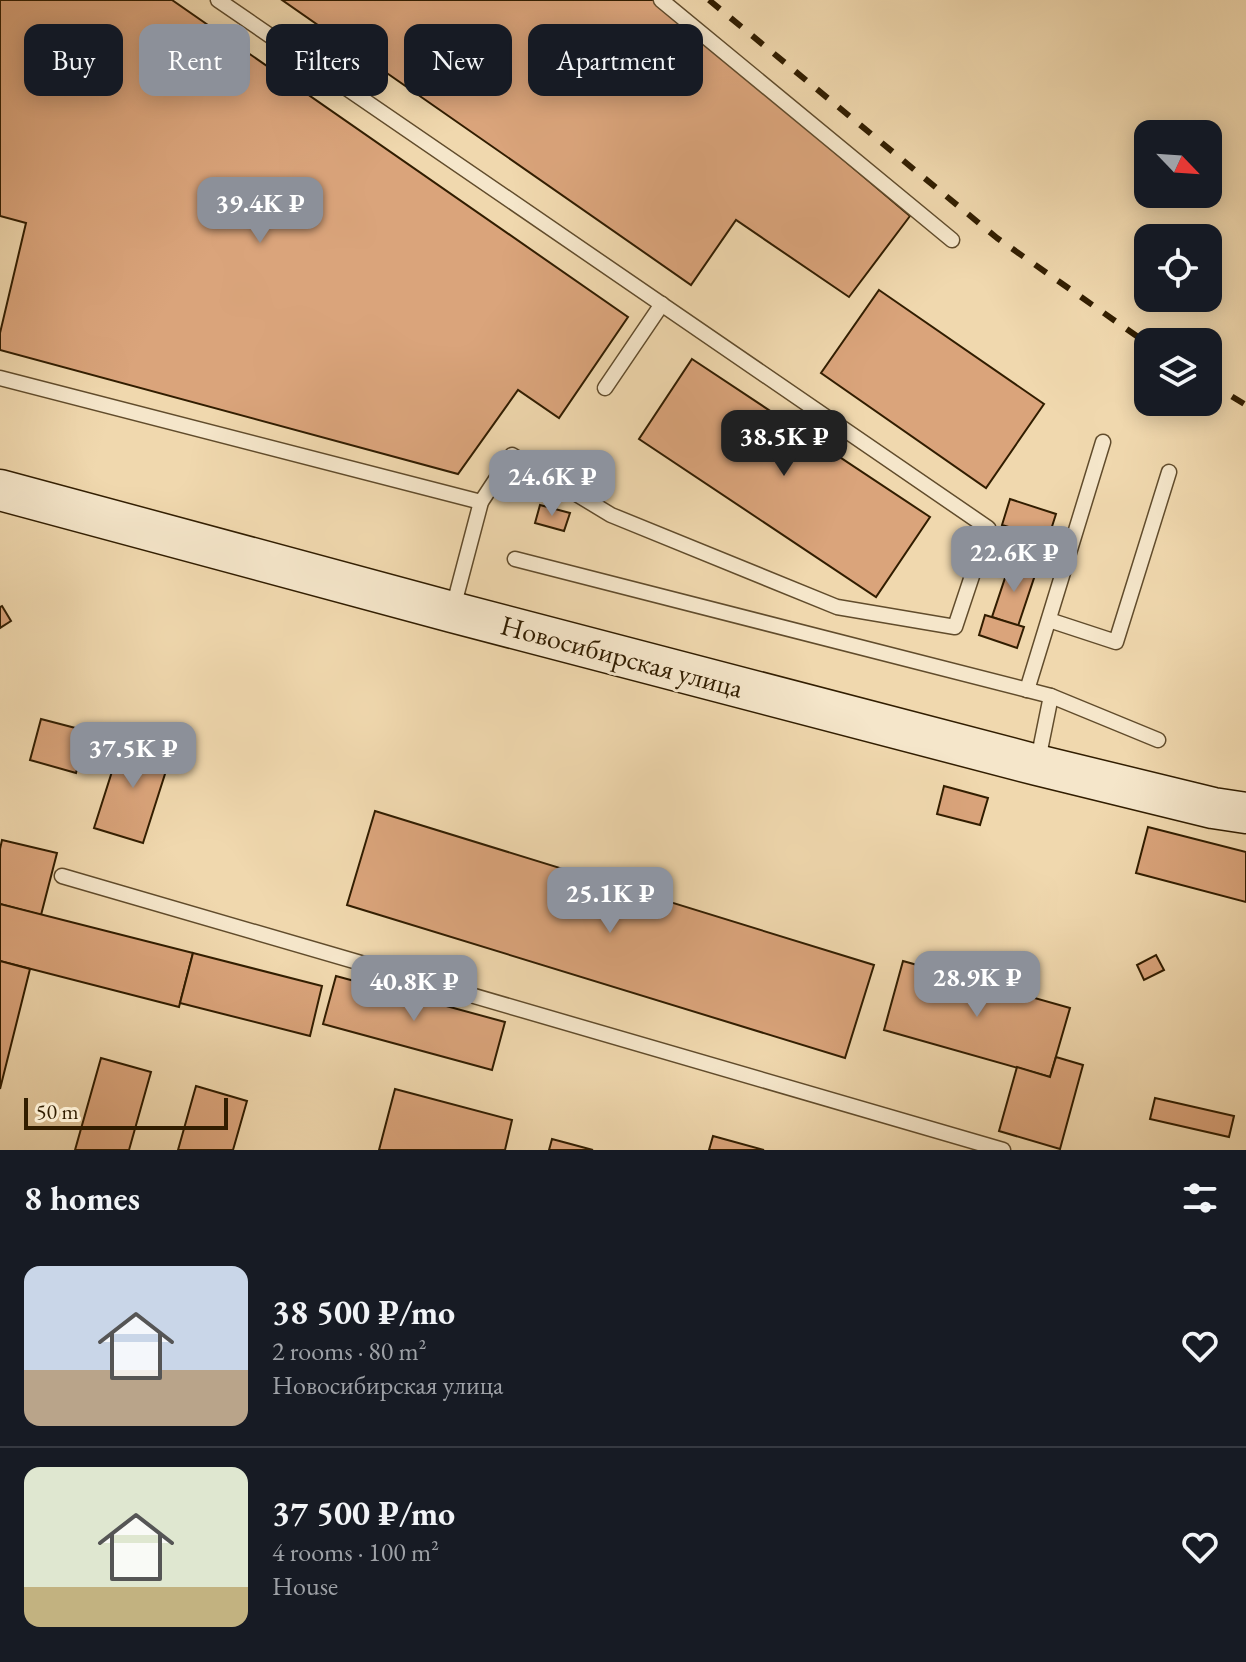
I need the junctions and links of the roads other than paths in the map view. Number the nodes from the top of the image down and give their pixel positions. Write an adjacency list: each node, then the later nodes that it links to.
1 (218, 0): 4 (lane)
2 (661, 0): 3 (lane)
3 (952, 240)
4 (662, 304): 6 (lane); 10 (lane)
5 (0, 378): 10 (lane)
6 (605, 388)
7 (1103, 442): 13 (lane)
8 (1169, 472): 13 (lane)
9 (0, 490): 12 (main road, Новосибирская улица)
10 (481, 502): 12 (lane)
11 (515, 559): 14 (lane)
12 (452, 612): 17 (main road, Новосибирская улица)
13 (1049, 620): 14 (lane)
14 (1027, 690): 15 (lane)
15 (1051, 696): 16 (lane); 17 (lane)
16 (1158, 740)
17 (1037, 765): 18 (main road, Новосибирская улица)
18 (1246, 813)
19 (62, 876): 20 (lane)
20 (1003, 1150)

